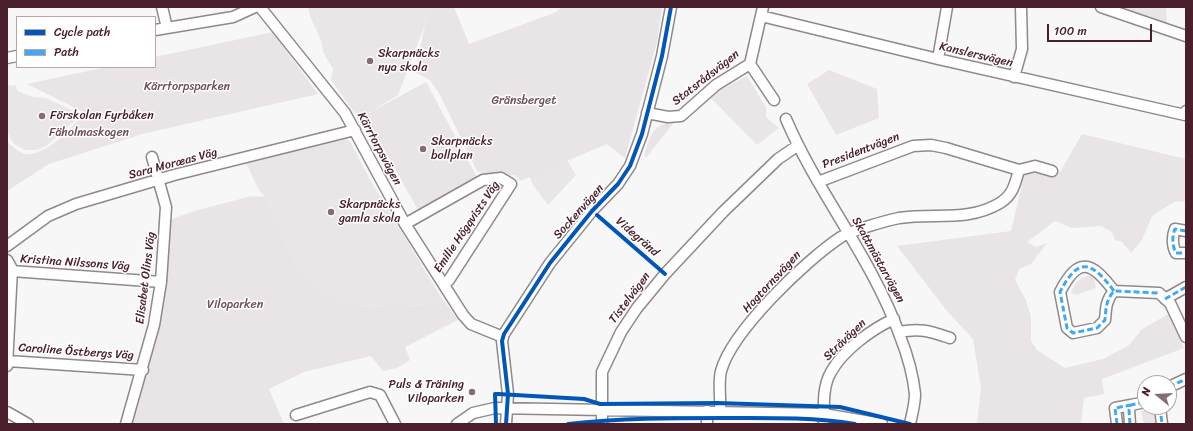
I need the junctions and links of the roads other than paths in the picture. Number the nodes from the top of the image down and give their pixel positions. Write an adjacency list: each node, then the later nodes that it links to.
1 (162, 7): 9 (street)
2 (255, 7): 9 (street)
3 (260, 7): 19 (street, Kärrtorpsvägen)
4 (671, 7): 17 (street, Sockenvägen)
5 (948, 7): 12 (street)
6 (1021, 7): 14 (street)
7 (1100, 7): 11 (street)
8 (762, 12): 12 (street, Kanslersvägen); 13 (street, Statsrådsvägen)
9 (167, 28): 10 (street)
10 (156, 30)
11 (1186, 36)
12 (938, 59): 14 (street, Kanslersvägen)
13 (750, 64): 15 (street); 17 (street, Statsrådsvägen)
14 (1014, 77): 16 (street, Kanslersvägen)
15 (774, 100)
16 (1185, 113)
17 (647, 114): 40 (street, Sockenvägen)
18 (786, 119): 20 (street, Skattmästarvägen)
19 (355, 130): 24 (street, Sara Moræas Väg); 26 (street, Kärrtorpsvägen)
20 (797, 146): 25 (street, Skattmästarvägen); 48 (street, Tistelvägen)
21 (152, 157): 24 (street, Elisabet Olins Väg)
22 (1019, 170): 23 (street, Presidentvägen); 25 (street, Presidentvägen); 28 (street, Hagtornsvägen)
23 (1052, 171)
24 (158, 181): 29 (street, Sara Moræas Väg); 33 (street, Elisabet Olins Väg)
25 (818, 182): 28 (street, Skattmästarvägen)
26 (405, 224): 34 (street, Kärrtorpsvägen); 34 (street, Emilie Högqvists Väg)
27 (1186, 231): 30 (street)
28 (849, 234): 38 (street, Skattmästarvägen); 50 (street, Hagtornsvägen)
29 (7, 246)
30 (1186, 253)
31 (7, 260): 32 (street)
32 (12, 271): 33 (street, Kristina Nilssons Väg); 43 (street)
33 (161, 282): 44 (street, Elisabet Olins Väg)
34 (444, 285): 40 (street, Kärrtorpsvägen)
35 (1186, 287): 37 (street)
36 (1114, 291): 36 (street); 37 (street)
37 (1165, 299): 41 (street)
38 (894, 319): 39 (street, Skattmästarvägen); 52 (street, Stråvägen)
39 (899, 332): 42 (street); 63 (street, Skattmästarvägen)
40 (503, 337): 47 (street)
41 (1186, 337)
42 (950, 338)
43 (8, 364): 44 (street, Caroline Östbergs Väg)
44 (143, 370): 55 (street, Elisabet Olins Väg)
45 (1137, 404): 46 (street)
46 (1131, 405): 64 (street); 65 (street)
47 (508, 408): 48 (street); 57 (street); 58 (street)
48 (602, 411): 49 (street); 59 (street, Tistelvägen)
49 (707, 411): 50 (street); 60 (street)
50 (720, 411): 52 (street)
51 (7, 412): 54 (street)
52 (824, 414): 61 (street, Stråvägen); 62 (street)
53 (296, 415): 56 (street)
54 (28, 424)
55 (126, 424)
56 (395, 424)
57 (457, 424)
58 (506, 424)
59 (602, 424)
60 (707, 424)
61 (824, 424)
62 (882, 424)
63 (910, 424)
64 (1117, 424)
65 (1130, 424)

